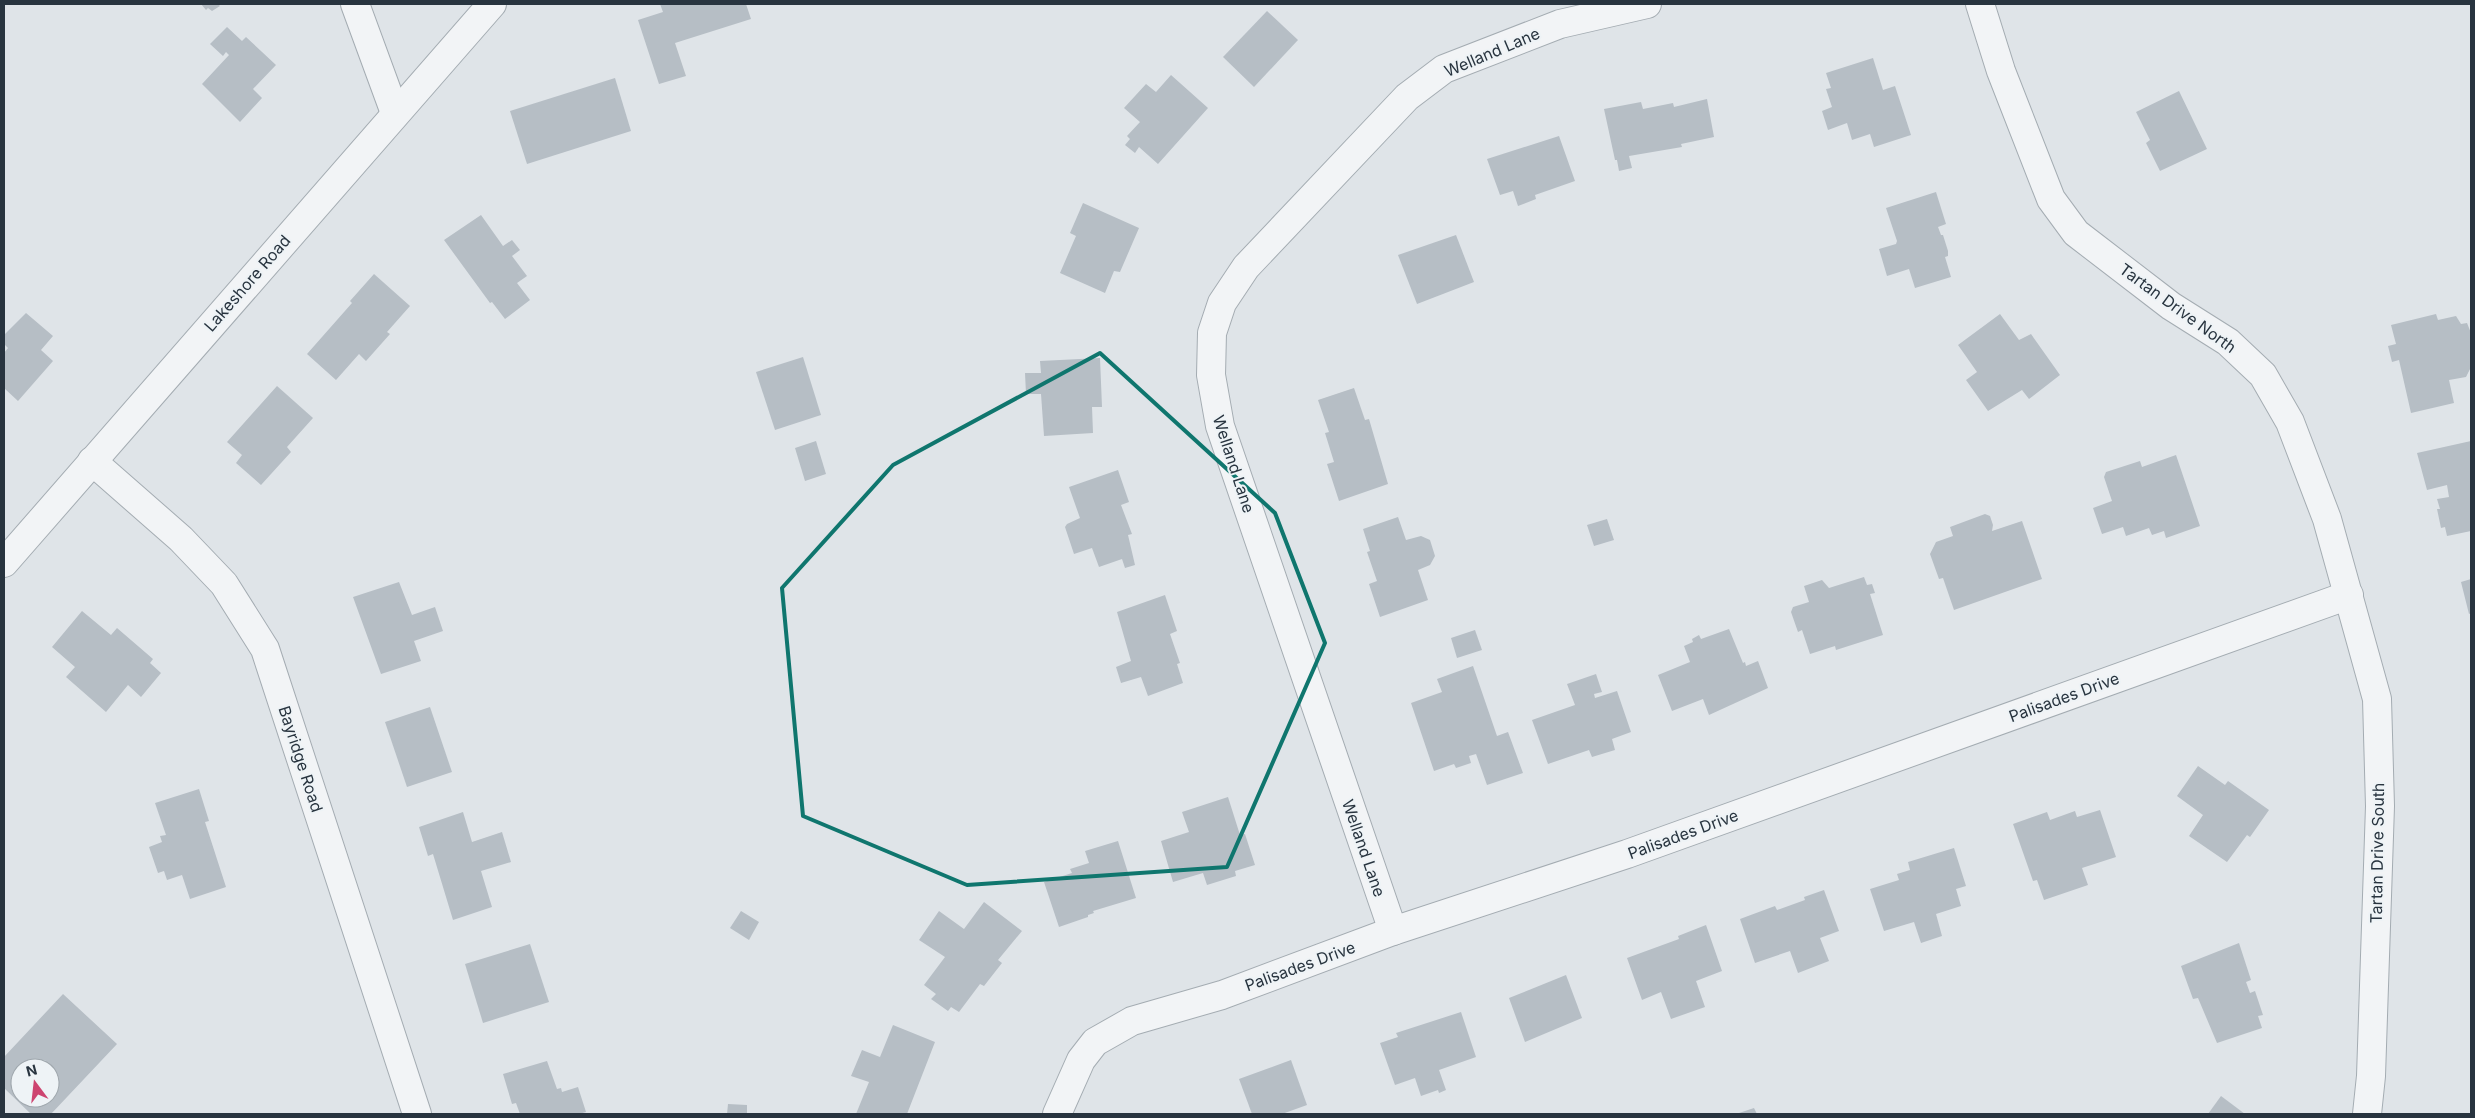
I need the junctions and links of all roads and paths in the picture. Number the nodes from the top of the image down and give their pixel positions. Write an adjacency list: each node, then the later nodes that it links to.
1 (355, 4): 5 (street)
2 (492, 4): 5 (street, Lakeshore Road)
3 (1647, 4): 9 (street, Welland Lane)
4 (1980, 4): 8 (street, Tartan Drive North)
5 (395, 114): 6 (street, Lakeshore Road)
6 (92, 461): 7 (street, Lakeshore Road); 10 (street, Bayridge Road)
7 (4, 563)
8 (2349, 595): 9 (street, Palisades Drive); 12 (street, Tartan Drive South)
9 (1393, 931): 11 (street, Palisades Drive)
10 (417, 1114)
11 (1057, 1114)
12 (2368, 1114)

